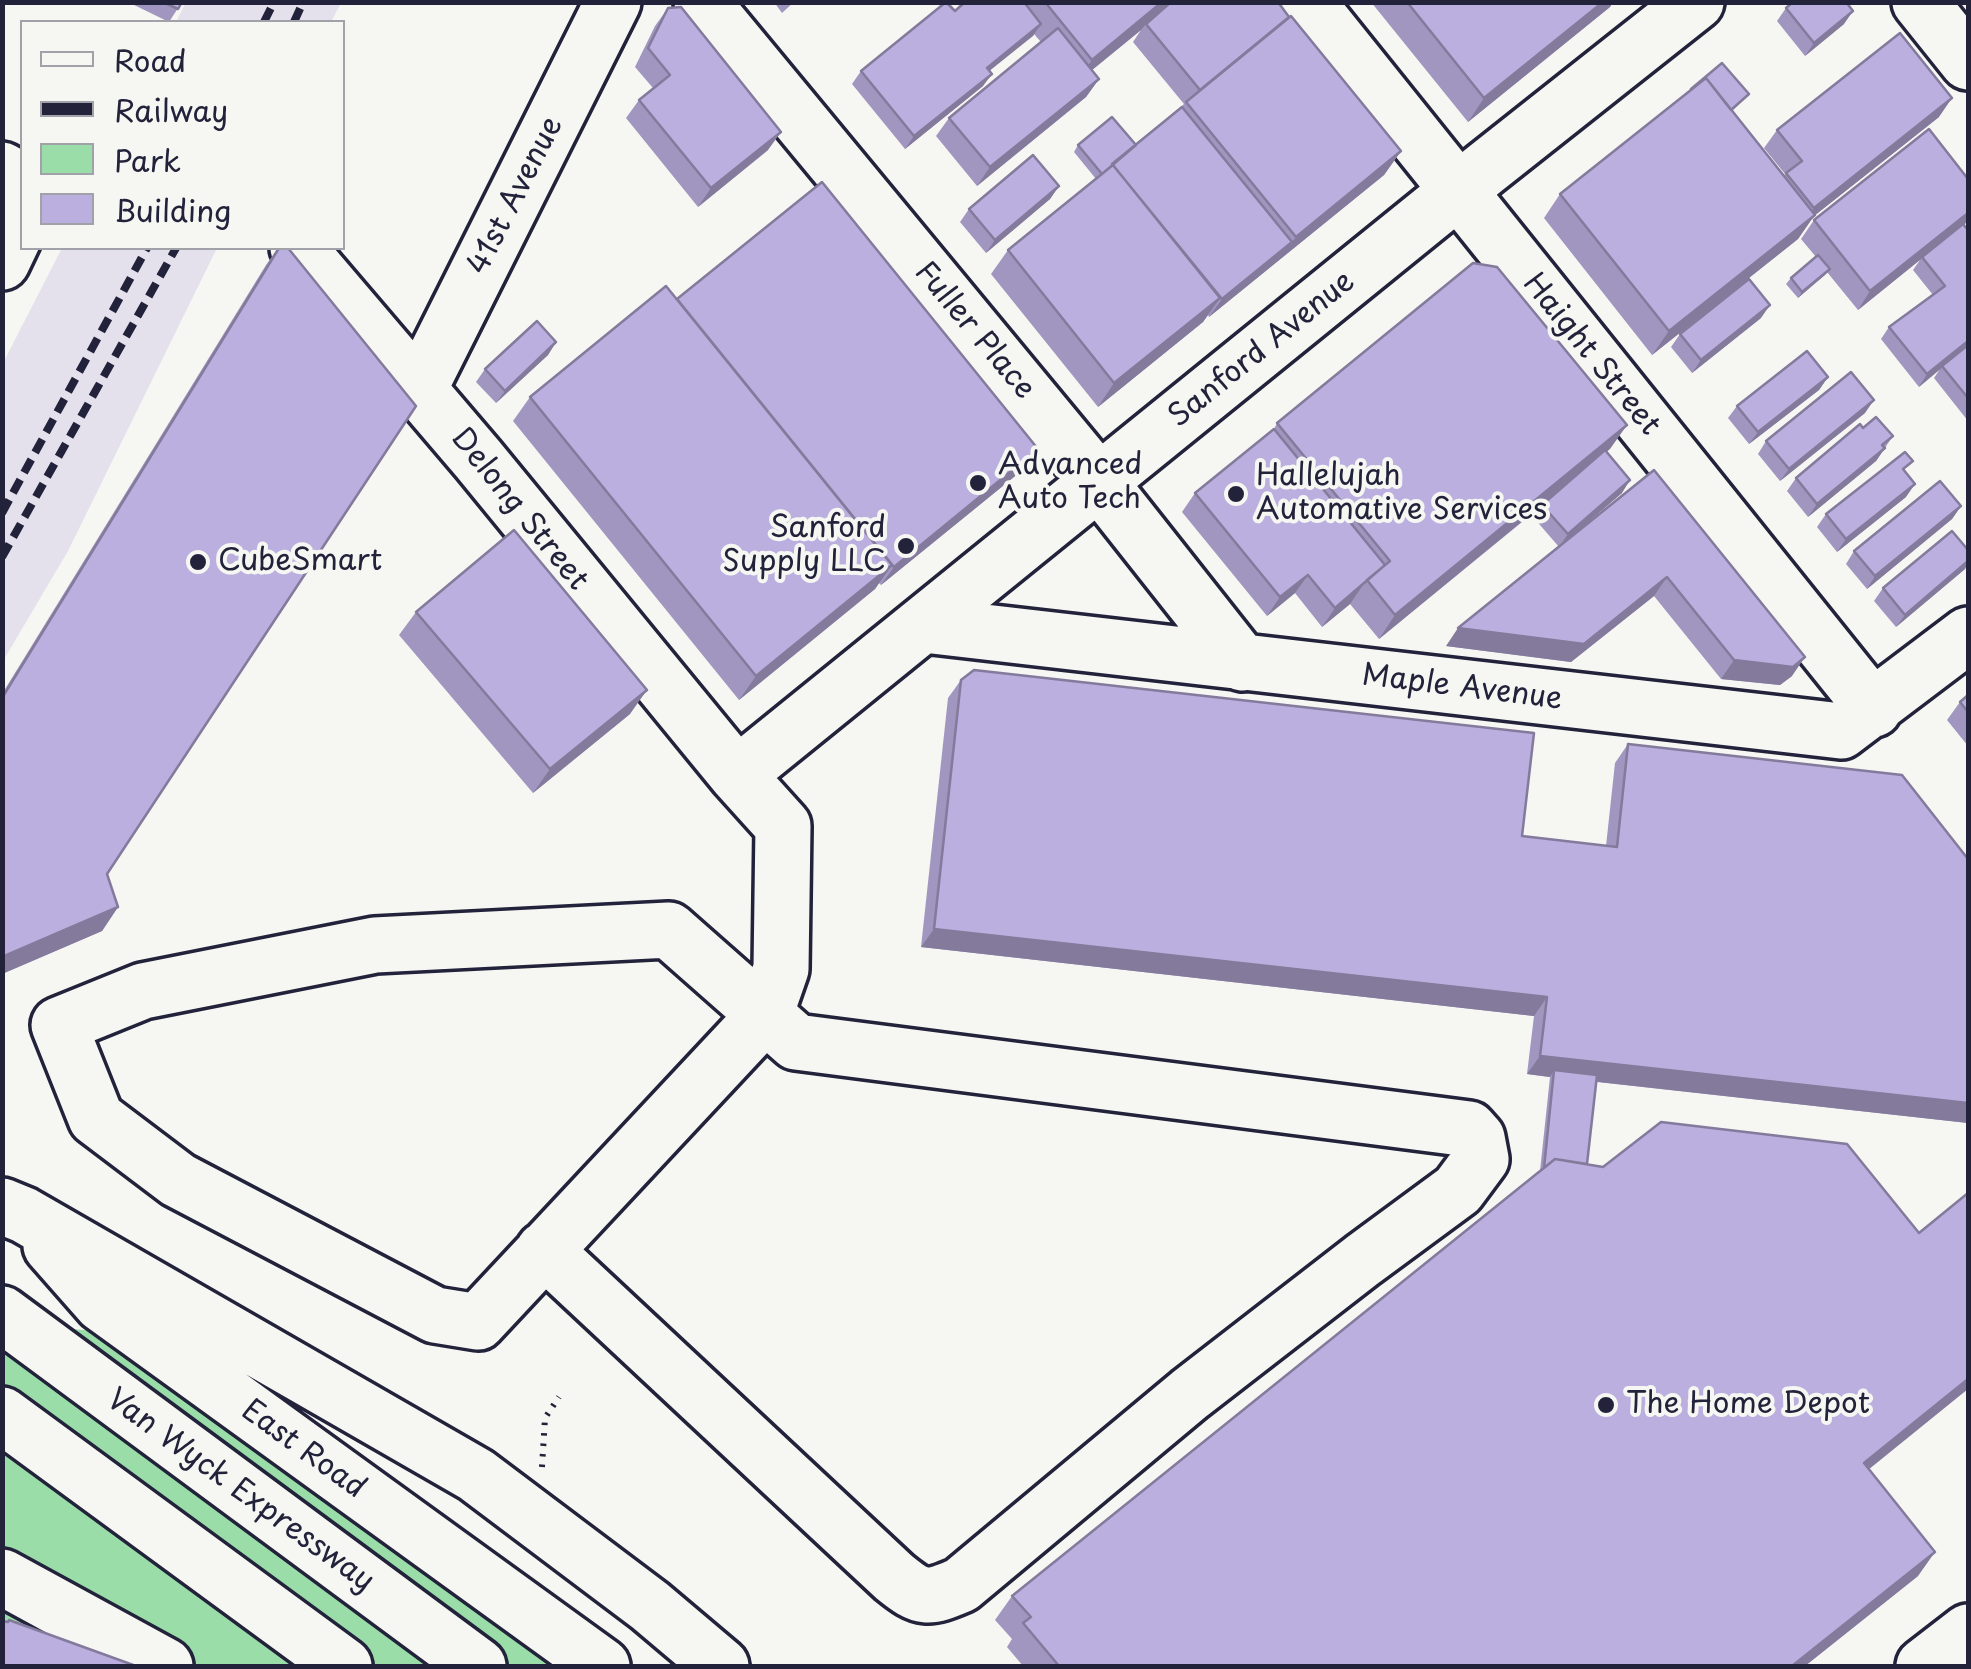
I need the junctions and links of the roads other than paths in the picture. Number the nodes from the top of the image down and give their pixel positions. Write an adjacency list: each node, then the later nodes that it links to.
1 (613, 2): 11 (main road, 41st Avenue)
2 (702, 2): 12 (main road, Fuller Place)
3 (1307, 2): 7 (main road, Haight Street)
4 (1696, 2): 7 (main road, Sanford Avenue)
5 (1920, 2): 6 (main road)
6 (1968, 62)
7 (1459, 192): 12 (main road, Sanford Avenue); 16 (main road, Haight Street)
8 (20, 224): 10 (main road)
9 (300, 250): 11 (main road, Delong Street)
10 (2, 262)
11 (420, 389): 17 (main road, Delong Street)
12 (1099, 482): 13 (main road, Sanford Avenue); 15 (main road, Fuller Place)
13 (924, 625): 15 (main road, Maple Avenue); 17 (main road, Sanford Avenue)
14 (1968, 635): 16 (main road, Maple Avenue)
15 (1242, 663): 16 (main road, Maple Avenue)
16 (1874, 708)
17 (737, 775): 18 (main road, Delong Street)
18 (764, 1015): 20 (main road); 20 (main road); 20 (main road)
19 (12, 1210): 28 (main road, East Road); 29 (main road)
20 (544, 1250)
21 (2, 1314): 27 (main road, Van Wyck Expressway)
22 (2, 1416): 26 (main road)
23 (2, 1577): 25 (main road)
24 (1968, 1632): 30 (main road)
25 (165, 1666)
26 (344, 1666)
27 (478, 1666)
28 (602, 1666)
29 (721, 1666)
30 (1924, 1666)

